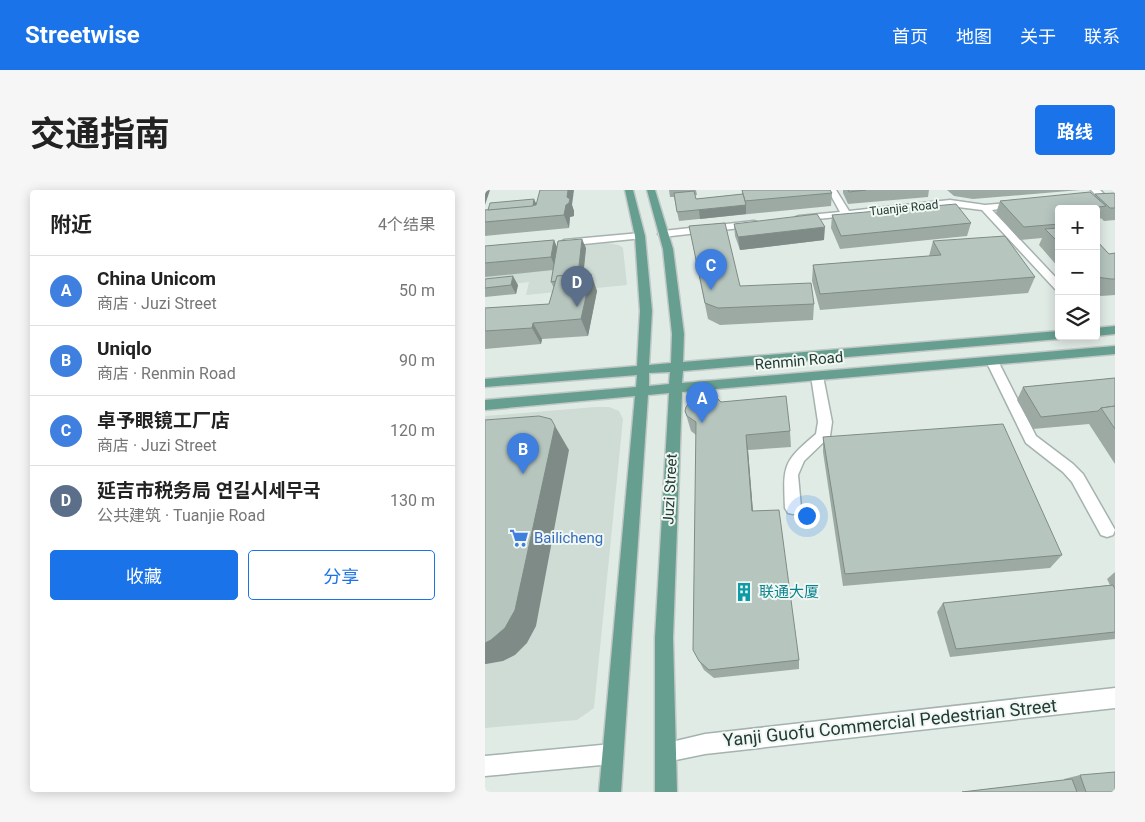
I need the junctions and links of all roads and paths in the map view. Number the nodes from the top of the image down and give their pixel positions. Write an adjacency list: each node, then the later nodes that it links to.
1 (629, 190): 10 (main road)
2 (651, 190): 9 (main road, Juzi Street)
3 (832, 190): 6 (street)
4 (1024, 204): 5 (street, Tuanjie Road)
5 (985, 208): 6 (street, Tuanjie Road); 12 (street)
6 (846, 214): 7 (street, Tuanjie Road)
7 (788, 220)
8 (759, 224): 9 (street)
9 (663, 234): 18 (main road, Juzi Street)
10 (640, 236): 11 (street); 19 (main road)
11 (553, 244)
12 (1055, 283)
13 (1100, 330): 14 (main road)
14 (1115, 330)
15 (1055, 335): 18 (main road, Renmin Road)
16 (1115, 350): 17 (main road, Renmin Road)
17 (992, 361): 20 (main road, Renmin Road); 26 (street)
18 (678, 368): 19 (main road, Renmin Road); 22 (main road, Juzi Street)
19 (642, 371): 21 (main road, Renmin Road); 23 (main road)
20 (817, 376): 22 (main road, Renmin Road); 25 (street)
21 (485, 383)
22 (675, 388): 23 (main road, Renmin Road); 28 (main road, Juzi Street)
23 (641, 391): 24 (main road, Renmin Road); 29 (main road)
24 (485, 405)
25 (793, 508)
26 (1107, 530)
27 (1115, 698): 28 (street, Yanji Guofu Commercial Pedestrian Street)
28 (666, 752): 32 (main road, Juzi Street)
29 (612, 754): 30 (street); 31 (main road)
30 (485, 766)
31 (610, 792)
32 (665, 792)

